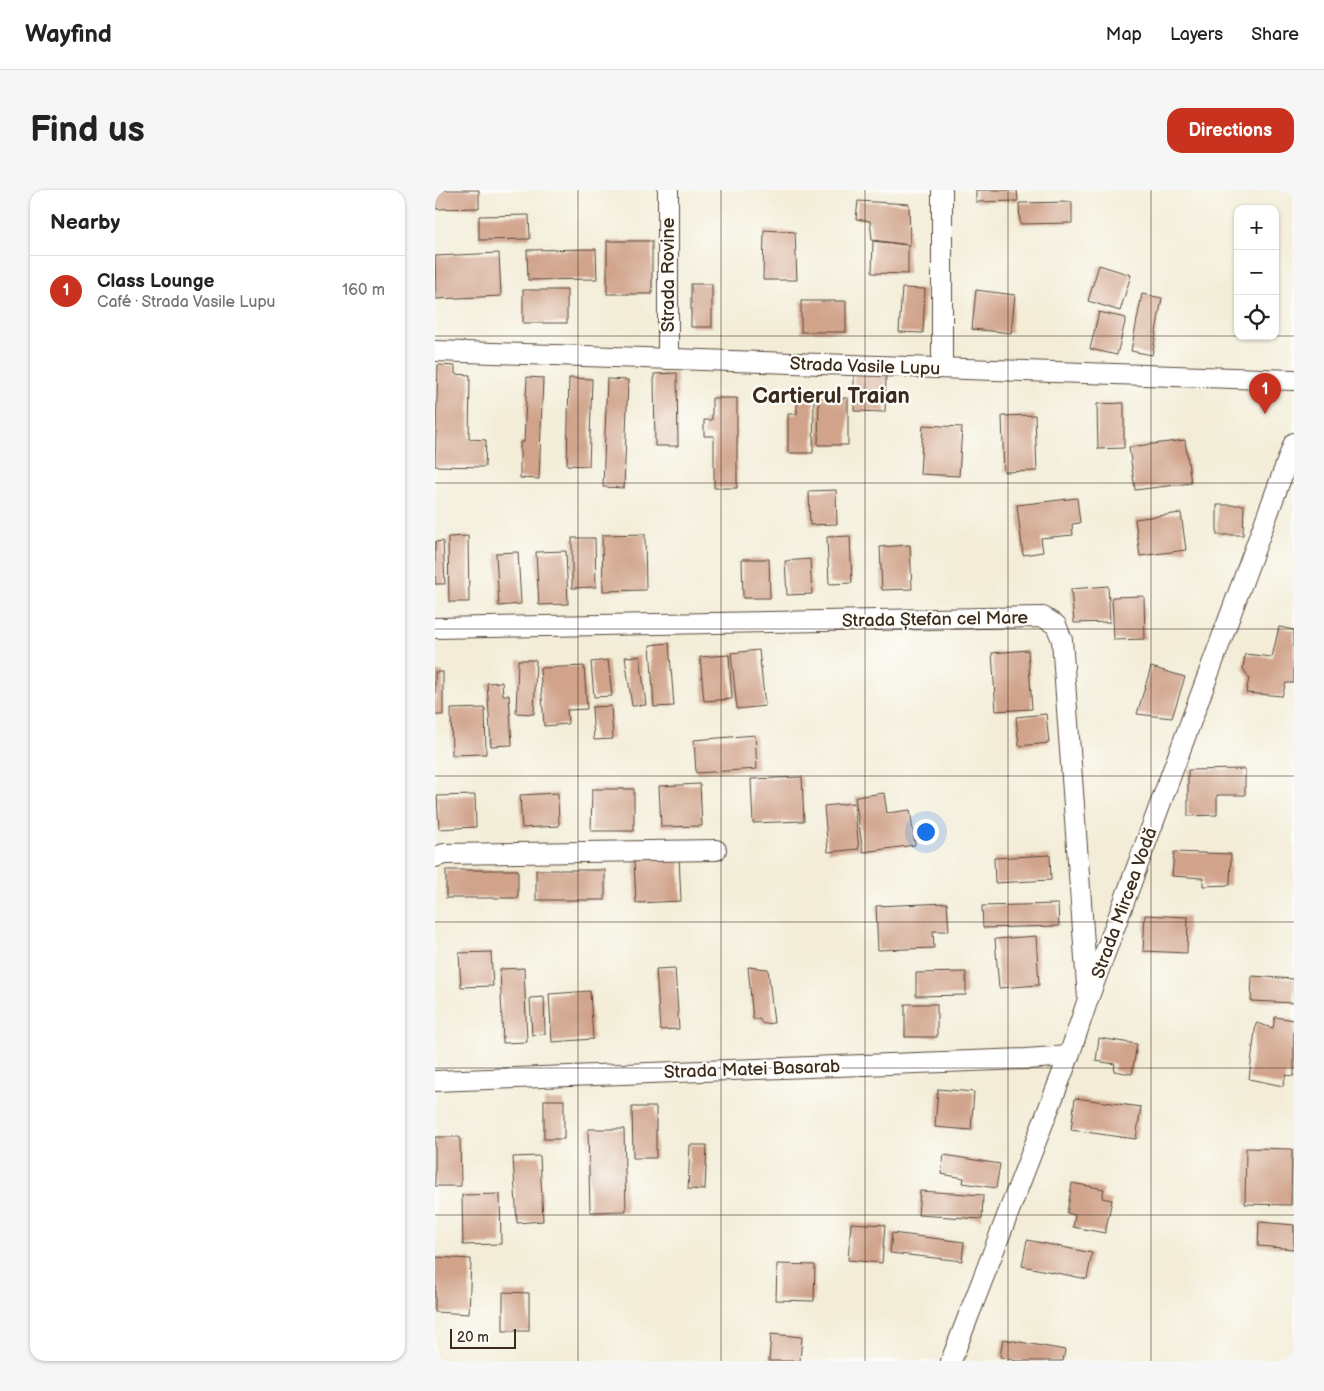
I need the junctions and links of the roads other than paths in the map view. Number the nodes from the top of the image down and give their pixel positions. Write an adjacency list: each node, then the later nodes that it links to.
1 (668, 190): 4 (street, Strada Rovine)
2 (942, 190): 5 (street)
3 (435, 351): 4 (street, Strada Vasile Lupu)
4 (668, 359): 5 (street, Strada Vasile Lupu)
5 (942, 368): 6 (street, Strada Vasile Lupu)
6 (1294, 380)
7 (1294, 443): 11 (street, Strada Mircea Vodă)
8 (435, 628): 11 (street, Strada Ștefan cel Mare)
9 (716, 850): 10 (street)
10 (435, 857)
11 (1088, 999): 12 (street, Strada Mircea Vodă)
12 (1069, 1056): 13 (street, Strada Matei Basarab); 14 (street, Strada Mircea Vodă)
13 (435, 1081)
14 (951, 1361)

